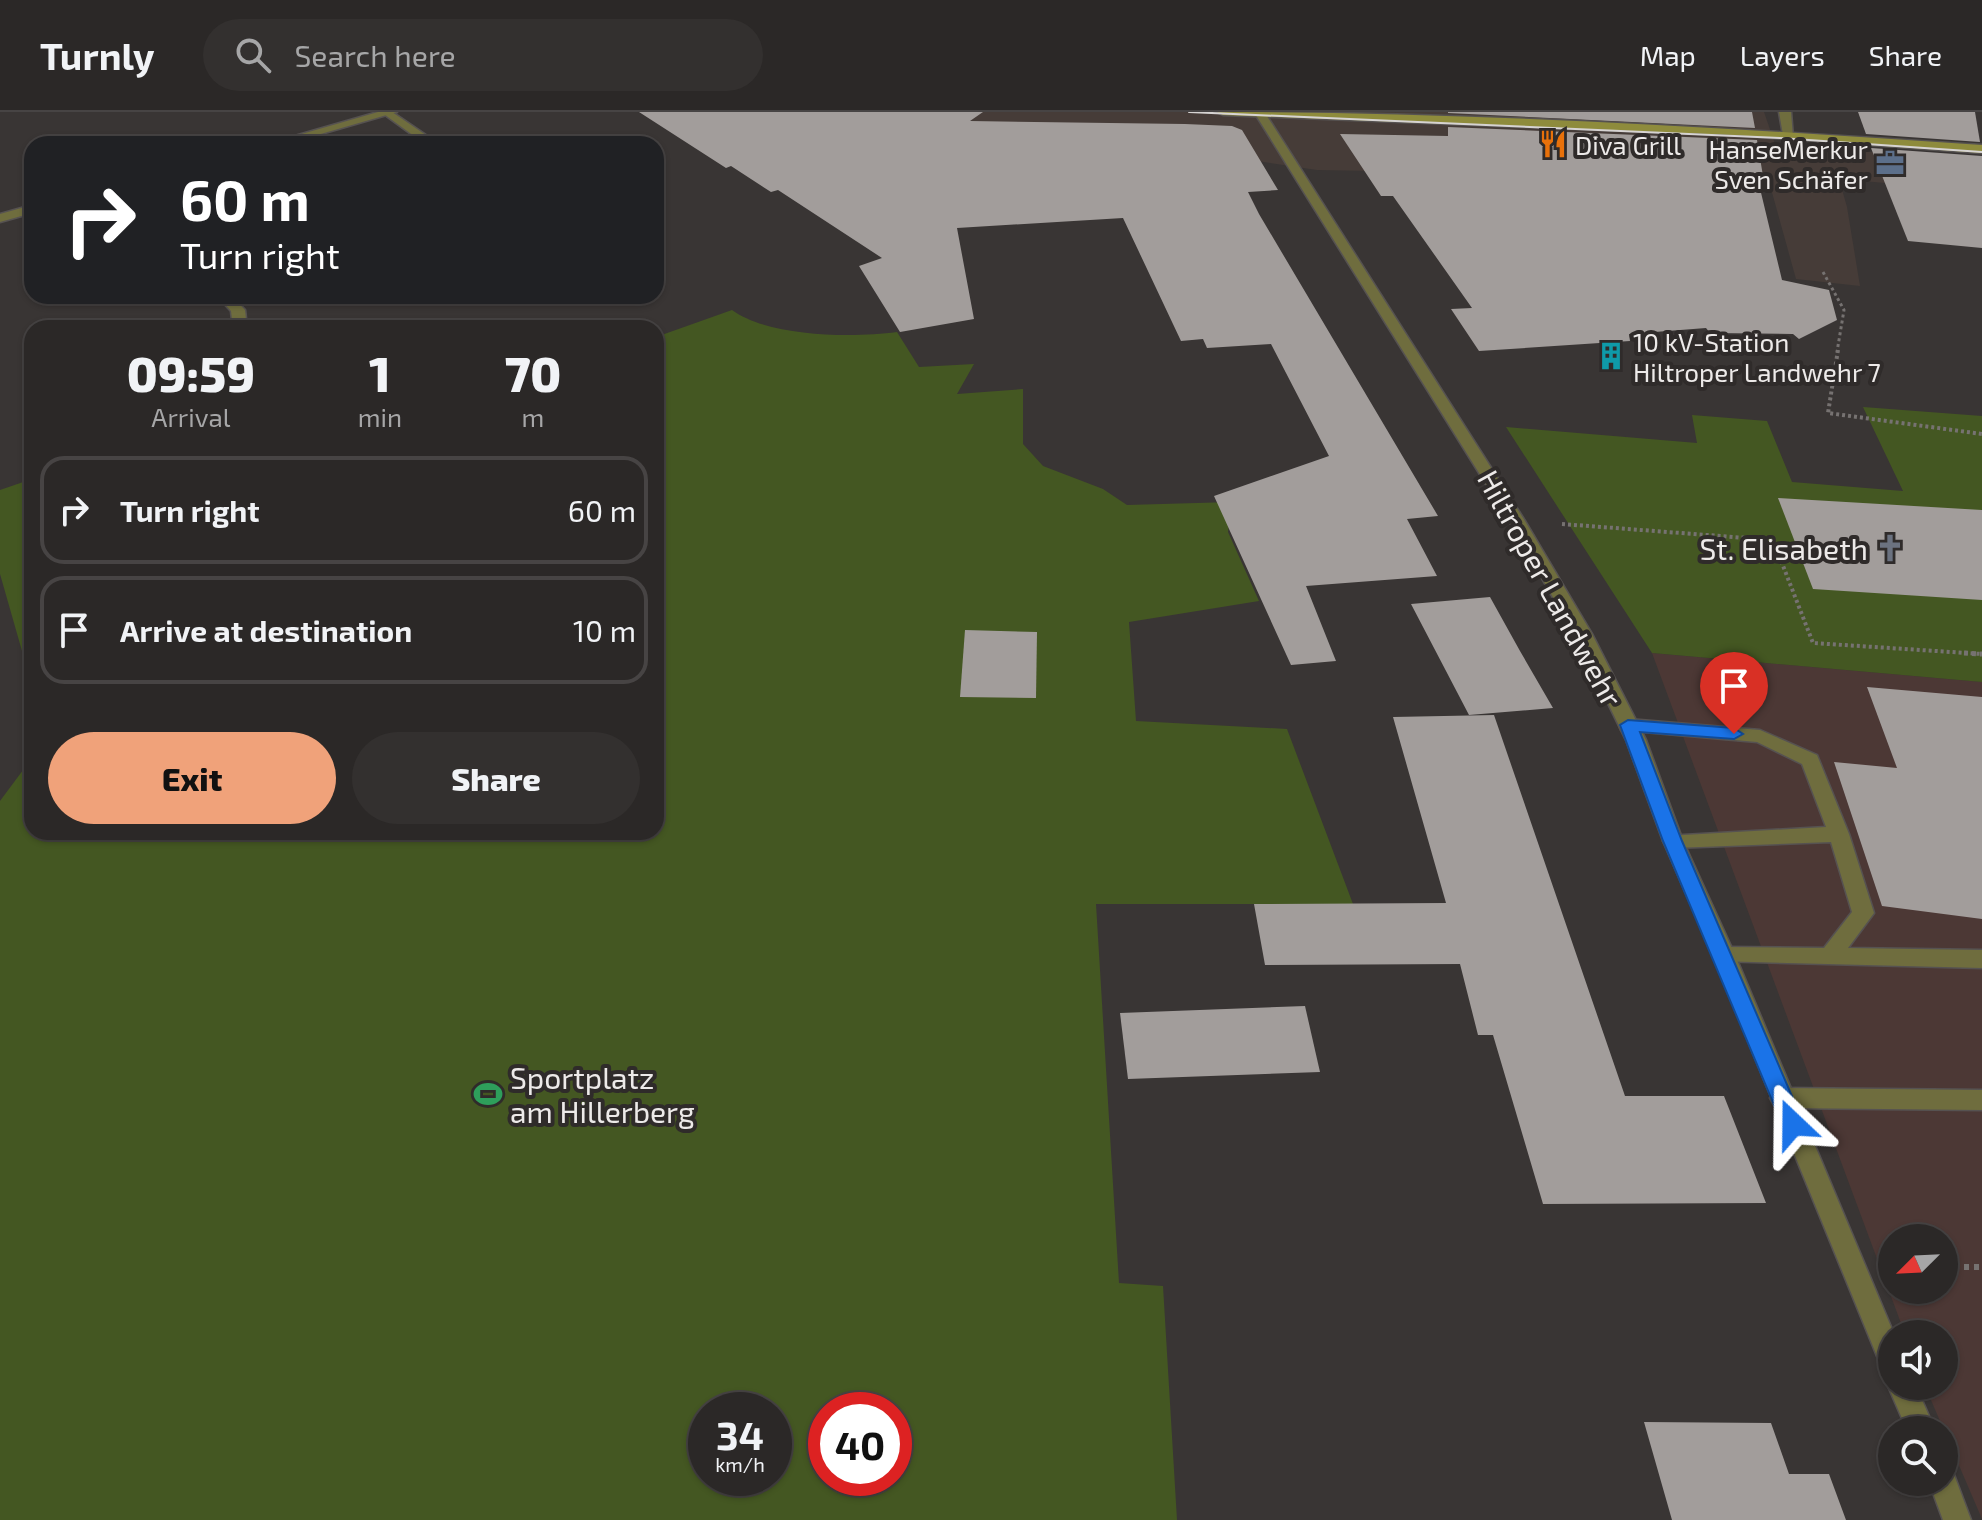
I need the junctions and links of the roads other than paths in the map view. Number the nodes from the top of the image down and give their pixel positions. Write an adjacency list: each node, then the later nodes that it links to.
1 (1223, 112): 4 (main road)
2 (1785, 112): 5 (street)
3 (388, 113): 6 (street); 7 (street)
4 (1259, 113): 5 (main road); 11 (street, Hiltroper Landwehr)
5 (1789, 135): 8 (main road)
6 (303, 136)
7 (421, 136)
8 (1982, 149)
9 (24, 211): 10 (street)
10 (0, 218)
11 (1628, 725): 12 (street); 13 (street, Hiltroper Landwehr)
12 (1839, 834): 13 (street); 15 (street)
13 (1673, 841): 14 (street, Hiltroper Landwehr)
14 (1724, 955): 15 (street); 17 (street, Hiltroper Landwehr)
15 (1829, 957): 16 (street)
16 (1982, 959)
17 (1782, 1098): 18 (street); 19 (street, Hiltroper Landwehr)
18 (1982, 1100)
19 (1878, 1328)
20 (1948, 1496): 21 (street)
21 (1957, 1520)

